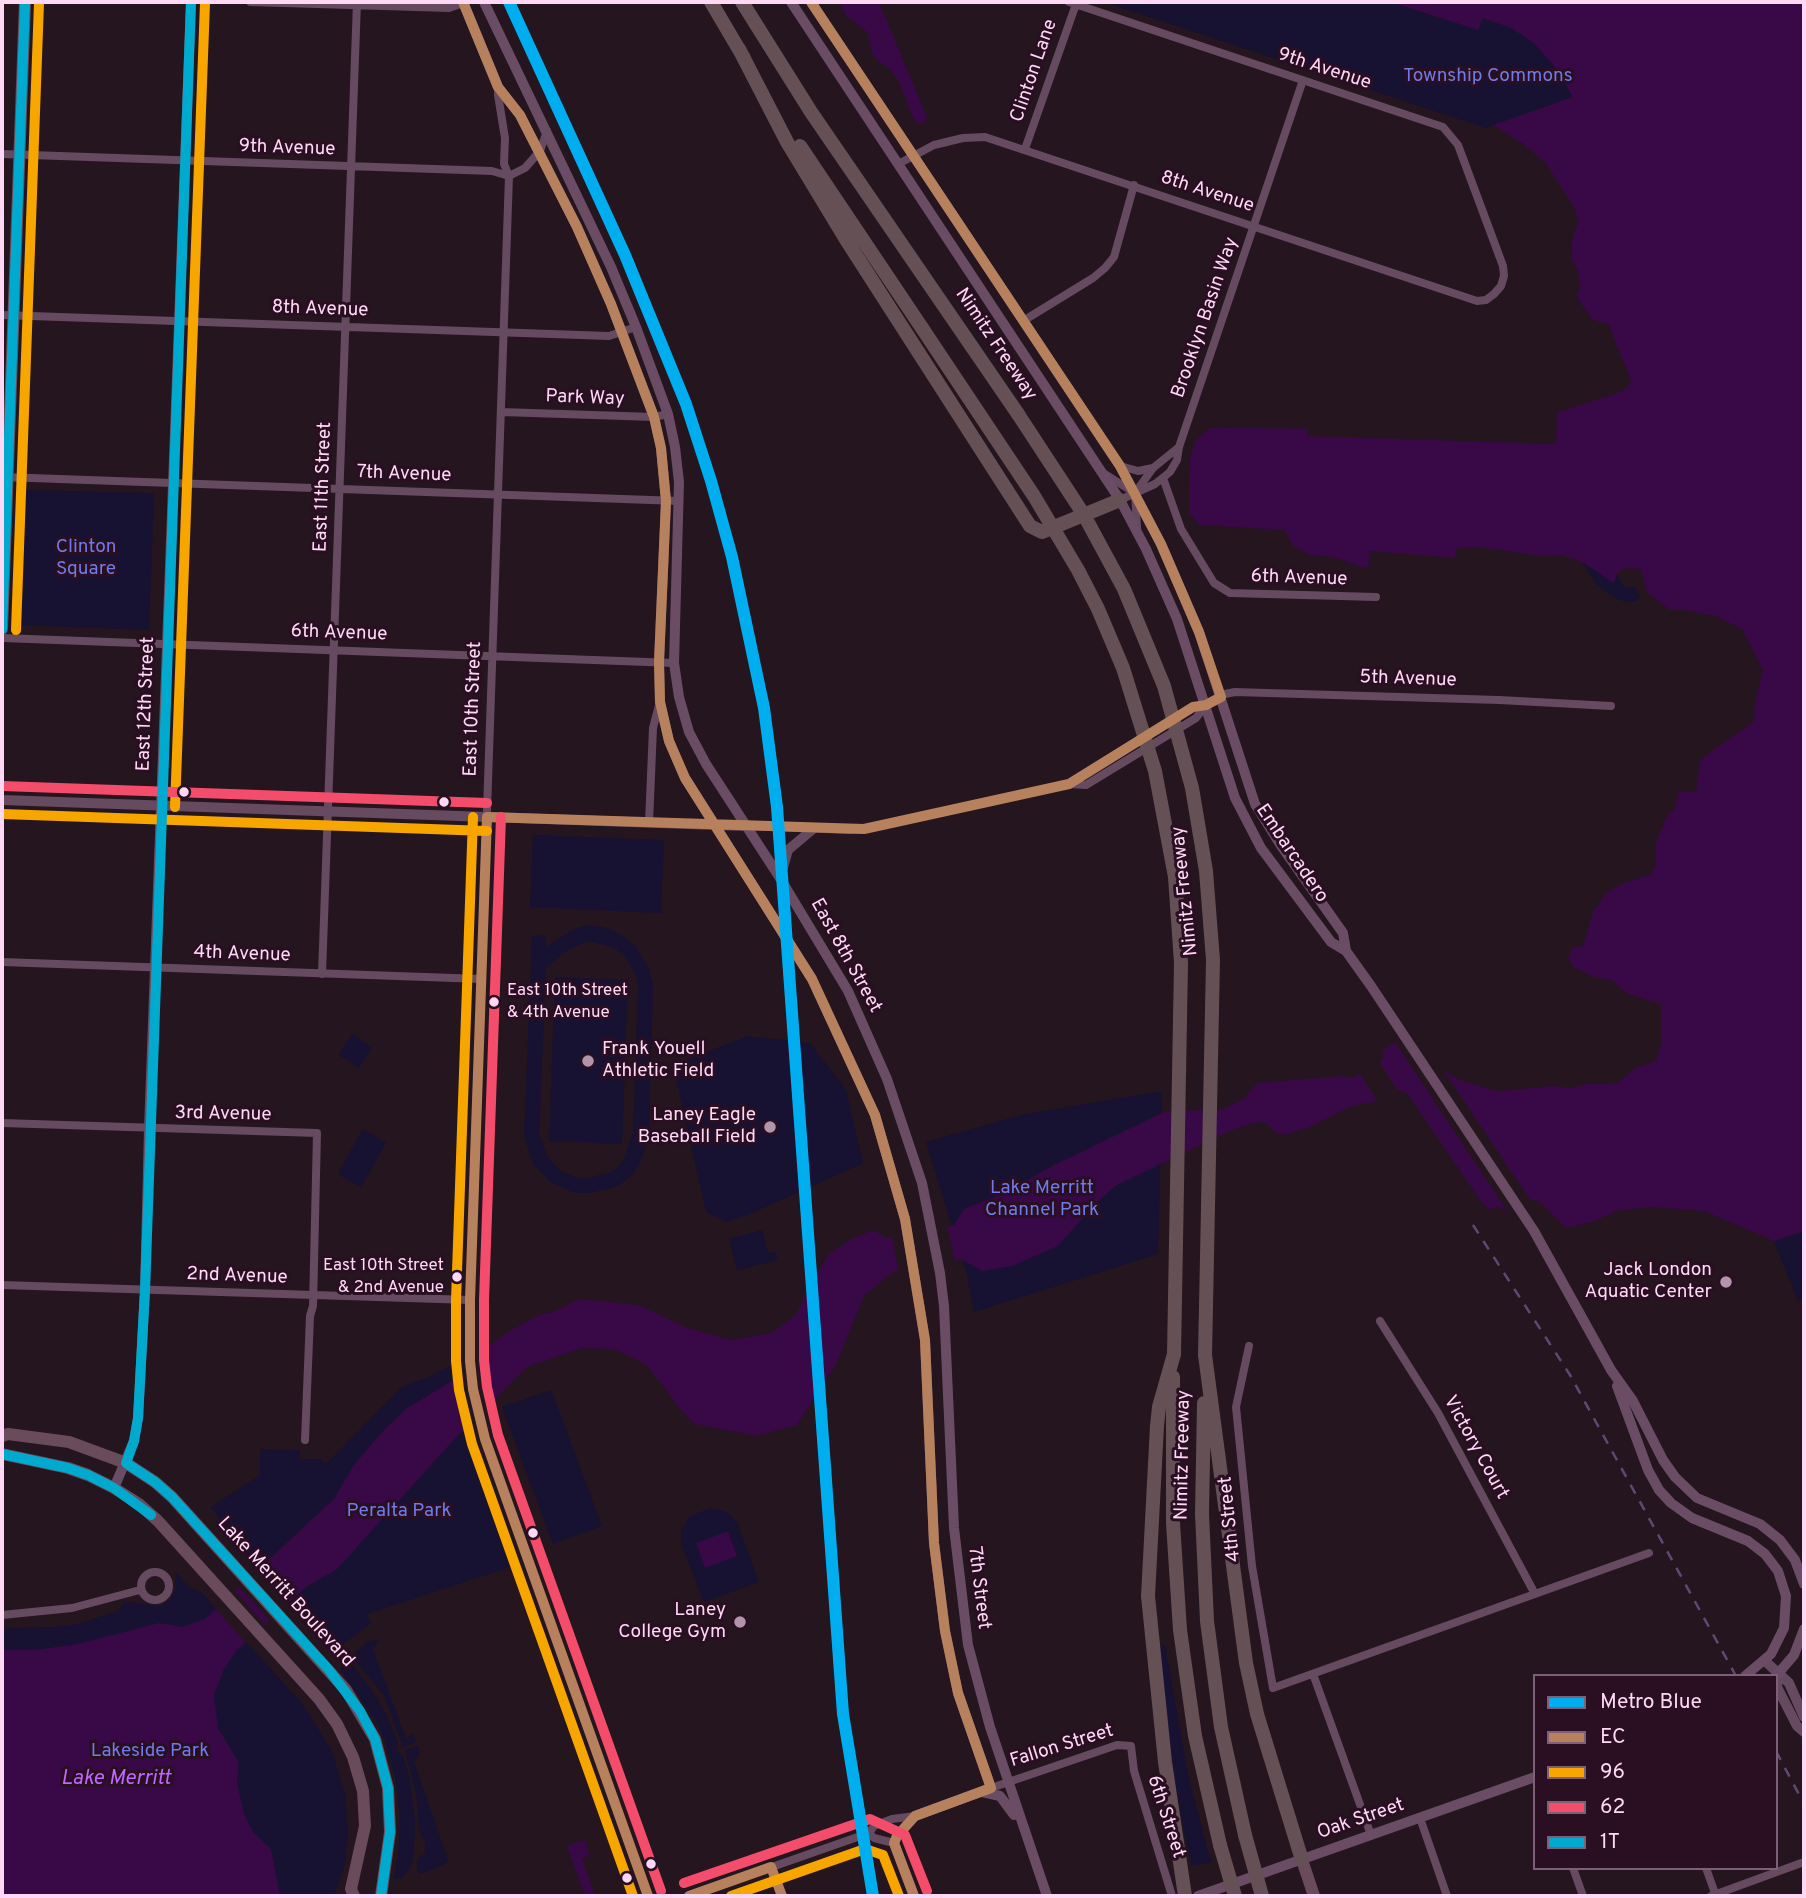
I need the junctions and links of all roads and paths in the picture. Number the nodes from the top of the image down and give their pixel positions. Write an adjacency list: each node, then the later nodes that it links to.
1 (25, 2): 19 (main road)
2 (191, 2): 21 (main road, East 12th Street)
3 (250, 2): 11 (street)
4 (464, 2): 11 (street); 14 (main road, East 8th Street)
5 (484, 2): 15 (main road, East 8th Street)
6 (711, 2): 12 (highway, Nimitz Freeway)
7 (742, 2): 89 (highway, Nimitz Freeway, bridge)
8 (792, 2): 22 (main road, Embarcadero)
9 (811, 2): 20 (main road, Embarcadero)
10 (1072, 3): 13 (street, 9th Avenue); 16 (street, Clinton Lane)
11 (357, 4): 23 (street, East 11th Street)
12 (739, 49): 48 (highway); 88 (highway, Nimitz Freeway, bridge)
13 (1303, 80): 26 (street, Brooklyn Basin Way); 27 (street, 9th Avenue)
14 (498, 87): 17 (main road, East 8th Street); 24 (street, East 10th Street)
15 (547, 131): 17 (street); 32 (main road, East 8th Street)
16 (1025, 149): 20 (street, 8th Avenue); 25 (street, 8th Avenue)
17 (540, 150): 24 (street); 34 (main road, East 8th Street)
18 (2, 154): 19 (street, 9th Avenue)
19 (19, 155): 21 (street, 9th Avenue); 28 (main road)
20 (913, 155): 22 (street, 8th Avenue); 29 (main road, Embarcadero)
21 (185, 161): 23 (street, 9th Avenue); 30 (main road, East 12th Street)
22 (900, 163): 41 (main road, Embarcadero)
23 (351, 167): 24 (street, 9th Avenue); 31 (street, East 11th Street)
24 (509, 176): 33 (street, East 10th Street)
25 (1134, 185): 26 (street, 8th Avenue); 29 (street)
26 (1254, 225): 27 (street, 8th Avenue); 38 (street, Brooklyn Basin Way)
27 (1501, 286)
28 (8, 316): 30 (street, 8th Avenue); 42 (main road)
29 (1023, 321): 39 (main road, Embarcadero)
30 (178, 322): 31 (street, 8th Avenue); 44 (main road, East 12th Street)
31 (345, 326): 33 (street, 8th Avenue); 45 (street, East 11th Street)
32 (636, 327): 34 (street, 8th Avenue); 36 (main road, East 8th Street)
33 (503, 332): 34 (street, 8th Avenue); 35 (street, East 10th Street)
34 (622, 332): 37 (main road, East 8th Street)
35 (501, 412): 37 (street, Park Way); 47 (street, East 10th Street)
36 (668, 414): 37 (street, Park Way); 50 (main road, East 8th Street)
37 (654, 417): 49 (main road, East 8th Street)
38 (1179, 447): 40 (street); 43 (street, Brooklyn Basin Way)
39 (1120, 466): 40 (street); 46 (main road, Embarcadero)
40 (1153, 468): 46 (street)
41 (1101, 472): 46 (street); 48 (main road, Embarcadero)
42 (4, 478): 44 (street, 7th Avenue); 53 (main road)
43 (1163, 478): 46 (street); 52 (street, 6th Avenue)
44 (173, 484): 45 (street, 7th Avenue); 55 (main road, East 12th Street)
45 (340, 488): 47 (street, 7th Avenue); 56 (street, East 11th Street)
46 (1135, 494): 48 (street); 51 (street); 60 (main road, Embarcadero)
47 (497, 495): 49 (street, 7th Avenue); 57 (street, East 10th Street)
48 (1120, 500): 51 (main road, Embarcadero)
49 (666, 501): 50 (street, 7th Avenue); 58 (main road, East 8th Street)
50 (679, 501): 59 (main road, East 8th Street)
51 (1138, 533): 62 (main road, Embarcadero)
52 (1376, 597)
53 (2, 629)
54 (2, 638): 55 (street, 6th Avenue)
55 (166, 645): 56 (street, 6th Avenue); 65 (main road, East 12th Street)
56 (334, 650): 57 (street, 6th Avenue); 66 (street, East 11th Street)
57 (491, 656): 58 (street, 6th Avenue); 67 (street, East 10th Street)
58 (659, 662): 59 (street, 6th Avenue); 61 (main road, East 8th Street)
59 (674, 663): 70 (main road, East 8th Street)
60 (1221, 697): 62 (street, 5th Avenue); 63 (street, 5th Avenue); 73 (main road, Embarcadero)
61 (660, 702): 68 (street, East 8th Street); 69 (main road, East 8th Street)
62 (1206, 705): 71 (street, 5th Avenue); 73 (main road, Embarcadero)
63 (1611, 706)
64 (2, 800): 65 (street, 5th Avenue)
65 (161, 806): 66 (street, 5th Avenue); 75 (main road, East 12th Street)
66 (327, 813): 67 (street, 5th Avenue); 76 (street, East 11th Street)
67 (487, 817): 68 (street, 5th Avenue); 77 (street, East 10th Street)
68 (649, 823): 69 (street, 5th Avenue)
69 (716, 825): 70 (street, 5th Avenue); 81 (main road, East 8th Street)
70 (745, 826): 71 (street, 5th Avenue); 72 (main road, East 8th Street)
71 (814, 829): 72 (street)
72 (780, 877): 80 (main road, East 8th Street)
73 (1346, 951): 90 (main road, Embarcadero)
74 (2, 962): 75 (street, 4th Avenue)
75 (155, 967): 76 (street, 4th Avenue); 79 (main road, East 12th Street)
76 (322, 974): 77 (street, 4th Avenue)
77 (482, 979): 85 (street, East 10th Street)
78 (2, 1123): 79 (street, 3rd Avenue)
79 (149, 1129): 83 (main road, East 12th Street); 84 (street, 3rd Avenue)
80 (940, 1273): 113 (main road, 7th Street)
81 (917, 1280): 114 (main road, 7th Street)
82 (2, 1285): 83 (street, 2nd Avenue)
83 (145, 1290): 84 (street, 2nd Avenue); 94 (main road, East 12th Street)
84 (311, 1295): 85 (street, 2nd Avenue); 92 (street)
85 (470, 1300): 128 (street, East 10th Street)
86 (1380, 1321): 99 (street, Victory Court)
87 (1249, 1346): 103 (street, 4th Street)
88 (1174, 1354): 134 (highway); 136 (highway, Nimitz Freeway, bridge)
89 (1205, 1355): 120 (highway); 137 (highway, Nimitz Freeway, bridge)
90 (1611, 1370): 97 (main road); 102 (main road)
91 (2, 1436): 94 (main road, Lake Merritt Boulevard)
92 (305, 1440)
93 (2, 1454): 95 (main road)
94 (126, 1464): 95 (main road, East 12th Street); 127 (main road, Lake Merritt Boulevard)
95 (114, 1488): 126 (main road)
96 (1650, 1553): 99 (street)
97 (1804, 1584)
98 (140, 1590): 100 (street)
99 (1535, 1594): 103 (street)
100 (2, 1615)
101 (1804, 1629): 106 (main road)
102 (1765, 1661): 104 (main road); 105 (street)
103 (1312, 1674): 118 (street)
104 (1748, 1674)
105 (1776, 1674)
106 (1778, 1674)
107 (1778, 1676): 109 (street)
108 (1778, 1689): 110 (street)
109 (1804, 1717)
110 (1804, 1732)
111 (1131, 1746): 113 (street, Fallon Street); 133 (street, 6th Street)
112 (1533, 1778): 116 (main road, Oak Street)
113 (1009, 1781): 114 (street, Fallon Street); 122 (main road, 7th Street)
114 (986, 1790): 115 (main road, Fallon Street); 122 (main road)
115 (915, 1815): 117 (street, Fallon Street); 119 (main road)
116 (1420, 1818): 118 (main road, Oak Street); 139 (street)
117 (869, 1833): 119 (street); 123 (street, Fallon Street)
118 (1371, 1835): 120 (main road, Oak Street)
119 (894, 1843): 131 (main road)
120 (1302, 1860): 135 (main road, Oak Street); 138 (main road)
121 (1804, 1862): 141 (street)
122 (1036, 1866): 132 (main road, 7th Street)
123 (771, 1867): 129 (street, Fallon Street); 130 (street)
124 (1574, 1870): 140 (street)
125 (1707, 1870): 141 (street)
126 (351, 1894)
127 (381, 1896)
128 (648, 1896)
129 (689, 1896)
130 (782, 1896)
131 (914, 1896)
132 (1047, 1896)
133 (1172, 1896)
134 (1185, 1896)
135 (1198, 1896)
136 (1235, 1896)
137 (1262, 1896)
138 (1314, 1896)
139 (1447, 1896)
140 (1583, 1896)
141 (1714, 1896)

